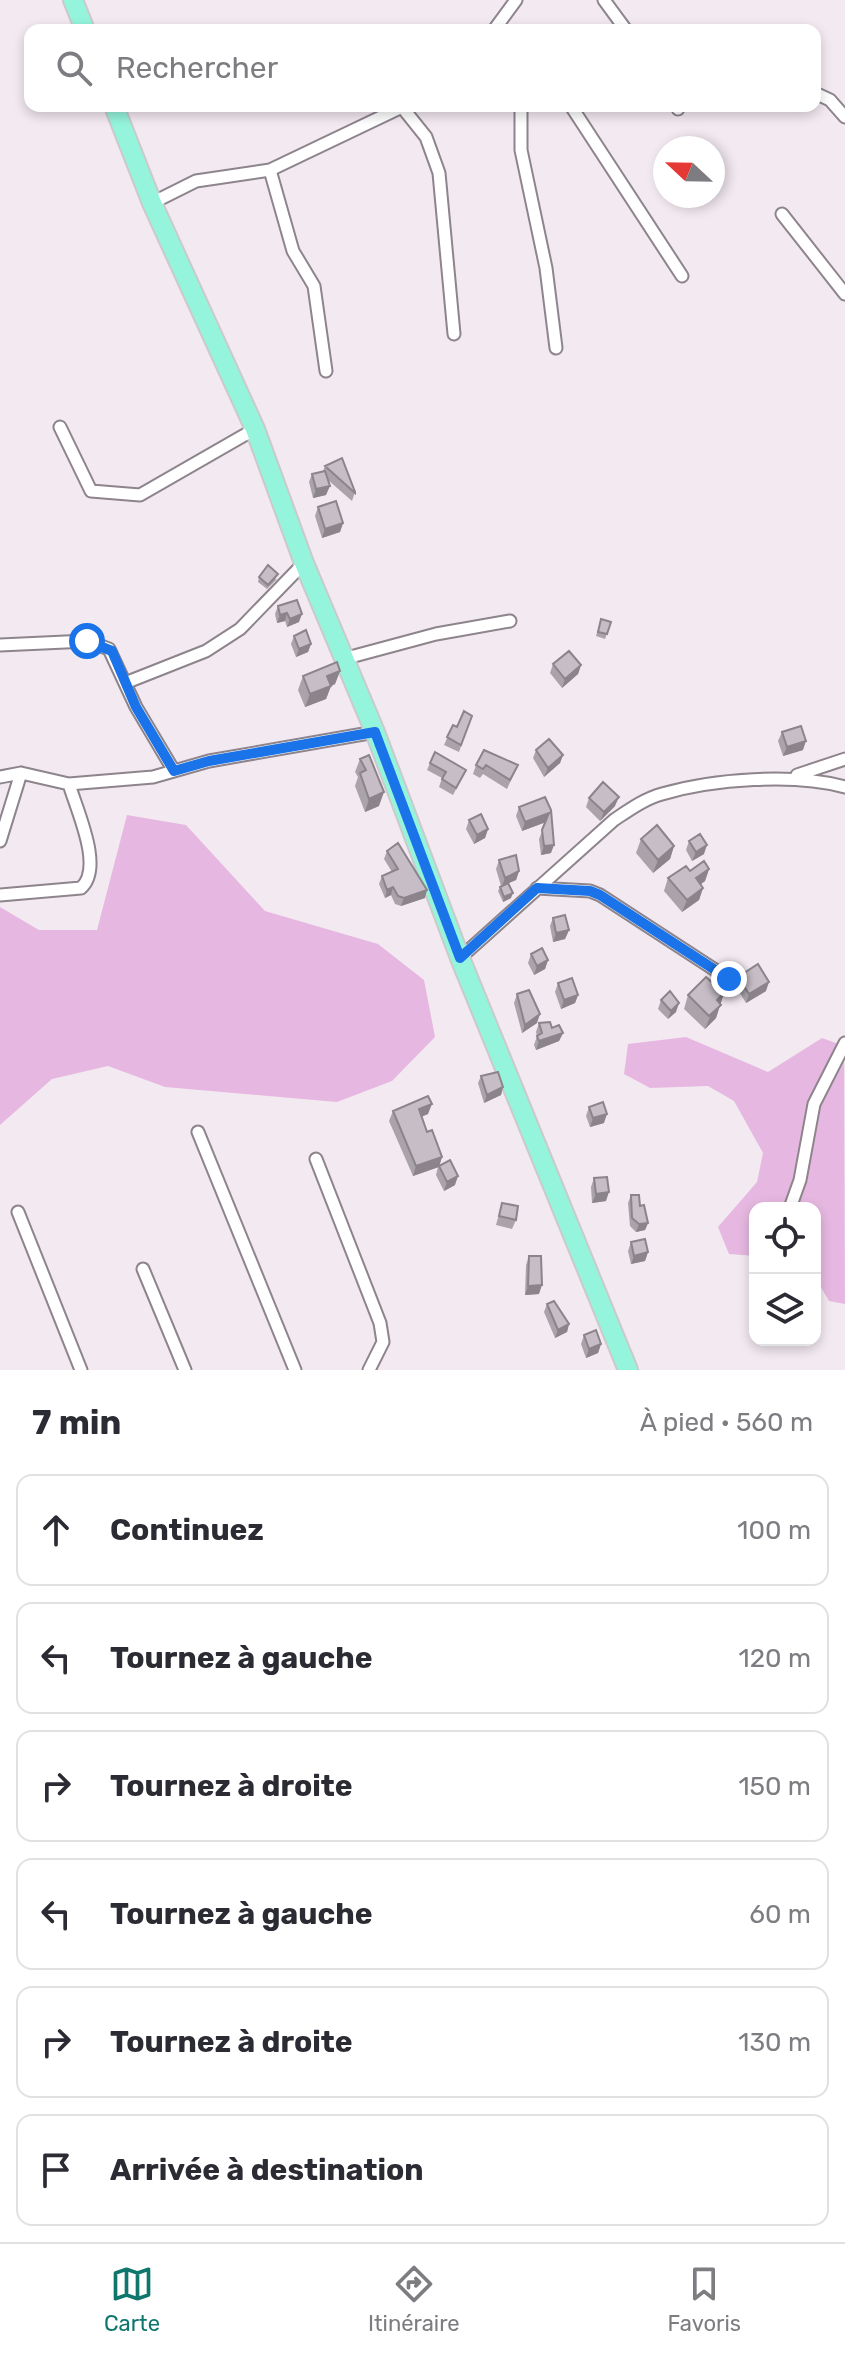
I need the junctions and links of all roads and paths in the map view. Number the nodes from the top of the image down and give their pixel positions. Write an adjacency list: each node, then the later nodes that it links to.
1 (73, 0): 4 (main road)
2 (516, 0): 5 (street)
3 (604, 0): 6 (street)
4 (83, 24)
5 (502, 24)
6 (622, 24)
7 (821, 96): 13 (street)
8 (116, 112): 15 (main road)
9 (392, 112): 14 (street)
10 (407, 112): 19 (street)
11 (521, 112): 20 (street)
12 (575, 112): 17 (street)
13 (845, 117)
14 (270, 170): 15 (street); 21 (street)
15 (152, 203): 23 (main road)
16 (782, 214): 18 (street)
17 (682, 276)
18 (845, 294)
19 (454, 334)
20 (556, 348)
21 (326, 371)
22 (60, 427): 23 (street)
23 (255, 429): 24 (main road)
24 (304, 563): 27 (main road); 28 (street)
25 (510, 621): 27 (street)
26 (0, 645): 28 (street)
27 (343, 659): 29 (main road)
28 (125, 683): 31 (street)
29 (375, 732): 31 (street); 40 (main road)
30 (845, 759): 34 (street)
31 (174, 771): 35 (street)
32 (21, 773): 33 (street); 35 (street); 37 (street)
33 (0, 777)
34 (781, 778): 36 (street); 38 (street)
35 (69, 784): 39 (street)
36 (845, 787)
37 (0, 841)
38 (537, 888): 40 (street); 41 (street)
39 (0, 895)
40 (460, 958): 52 (main road)
41 (729, 979)
42 (845, 1043): 45 (street)
43 (198, 1132): 50 (street)
44 (316, 1159): 51 (street)
45 (792, 1202)
46 (18, 1212): 48 (street)
47 (143, 1269): 49 (street)
48 (81, 1370)
49 (185, 1370)
50 (295, 1370)
51 (369, 1370)
52 (628, 1370)

